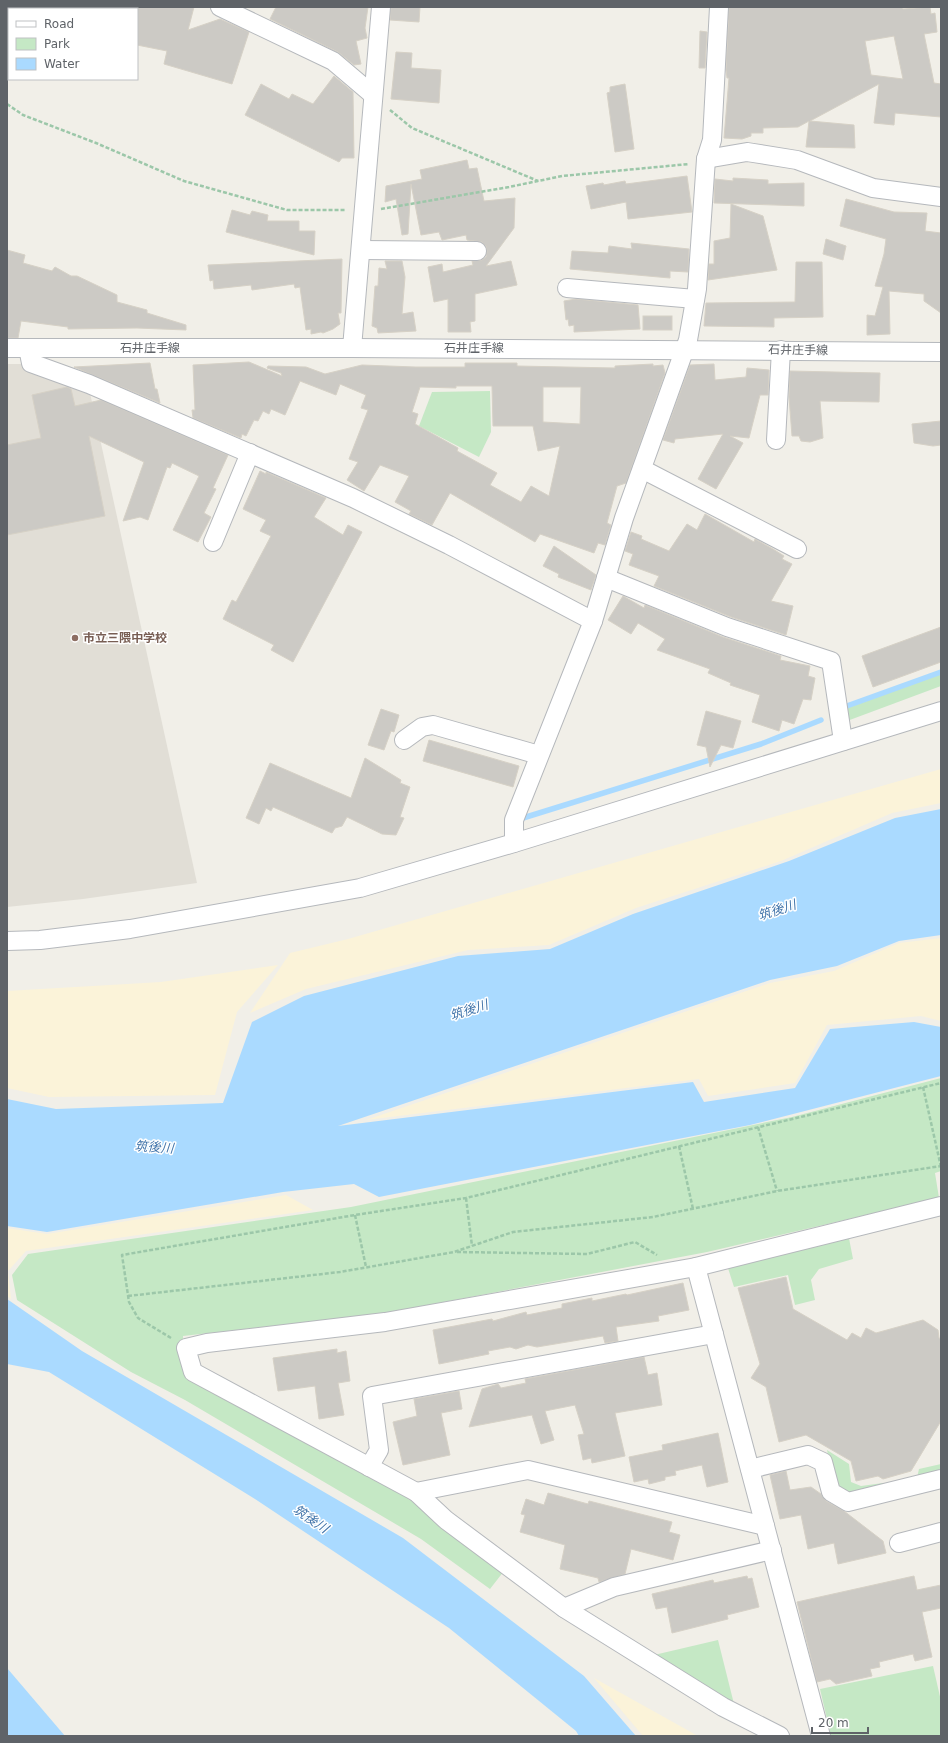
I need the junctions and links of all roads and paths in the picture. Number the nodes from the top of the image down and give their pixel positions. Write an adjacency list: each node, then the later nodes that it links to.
1 (220, 7): 4 (street)
2 (380, 7): 4 (street)
3 (719, 7): 6 (street)
4 (379, 100): 7 (path); 9 (street)
5 (7, 104): 9 (path)
6 (706, 159): 7 (path); 8 (street); 13 (street)
7 (539, 181): 9 (path)
8 (941, 197)
9 (370, 210): 10 (street)
10 (361, 250): 11 (street); 16 (street)
11 (477, 251)
12 (567, 288): 13 (street)
13 (695, 299): 17 (street)
14 (7, 348): 15 (street, 石井庄手線)
15 (28, 348): 16 (street, 石井庄手線); 21 (street)
16 (352, 348): 17 (street, 石井庄手線)
17 (685, 349): 18 (street, 石井庄手線); 22 (street)
18 (781, 350): 19 (street, 石井庄手線); 20 (street)
19 (941, 352)
20 (776, 440)
21 (250, 453): 23 (street); 26 (street)
22 (642, 469): 24 (street); 25 (street)
23 (213, 542)
24 (797, 549)
25 (606, 578): 26 (street); 29 (street)
26 (593, 621): 30 (street)
27 (941, 711): 29 (street)
28 (404, 740): 30 (street)
29 (843, 741): 31 (street)
30 (540, 755): 31 (street)
31 (514, 843): 32 (street)
32 (7, 941)
33 (941, 1083): 34 (path)
34 (923, 1087): 35 (path); 37 (path)
35 (758, 1127): 36 (path); 38 (path)
36 (679, 1146): 39 (path); 41 (path)
37 (941, 1167): 38 (path)
38 (777, 1191): 41 (path)
39 (466, 1198): 42 (path); 43 (path)
40 (941, 1206): 46 (street)
41 (693, 1209): 43 (path)
42 (355, 1215): 45 (path); 47 (path)
43 (472, 1246): 44 (path)
44 (454, 1252): 45 (path); 46 (path)
45 (366, 1267): 47 (path)
46 (689, 1268): 48 (street); 49 (street)
47 (128, 1296): 49 (path)
48 (714, 1334): 50 (street); 51 (street)
49 (186, 1348): 50 (street)
50 (370, 1467): 53 (street)
51 (750, 1469): 52 (street); 54 (street)
52 (941, 1479)
53 (416, 1492): 54 (street); 58 (street)
54 (765, 1526): 57 (street)
55 (941, 1532): 56 (street)
56 (898, 1543)
57 (772, 1550): 58 (street); 60 (street)
58 (564, 1608): 59 (street)
59 (780, 1736)
60 (821, 1736)

